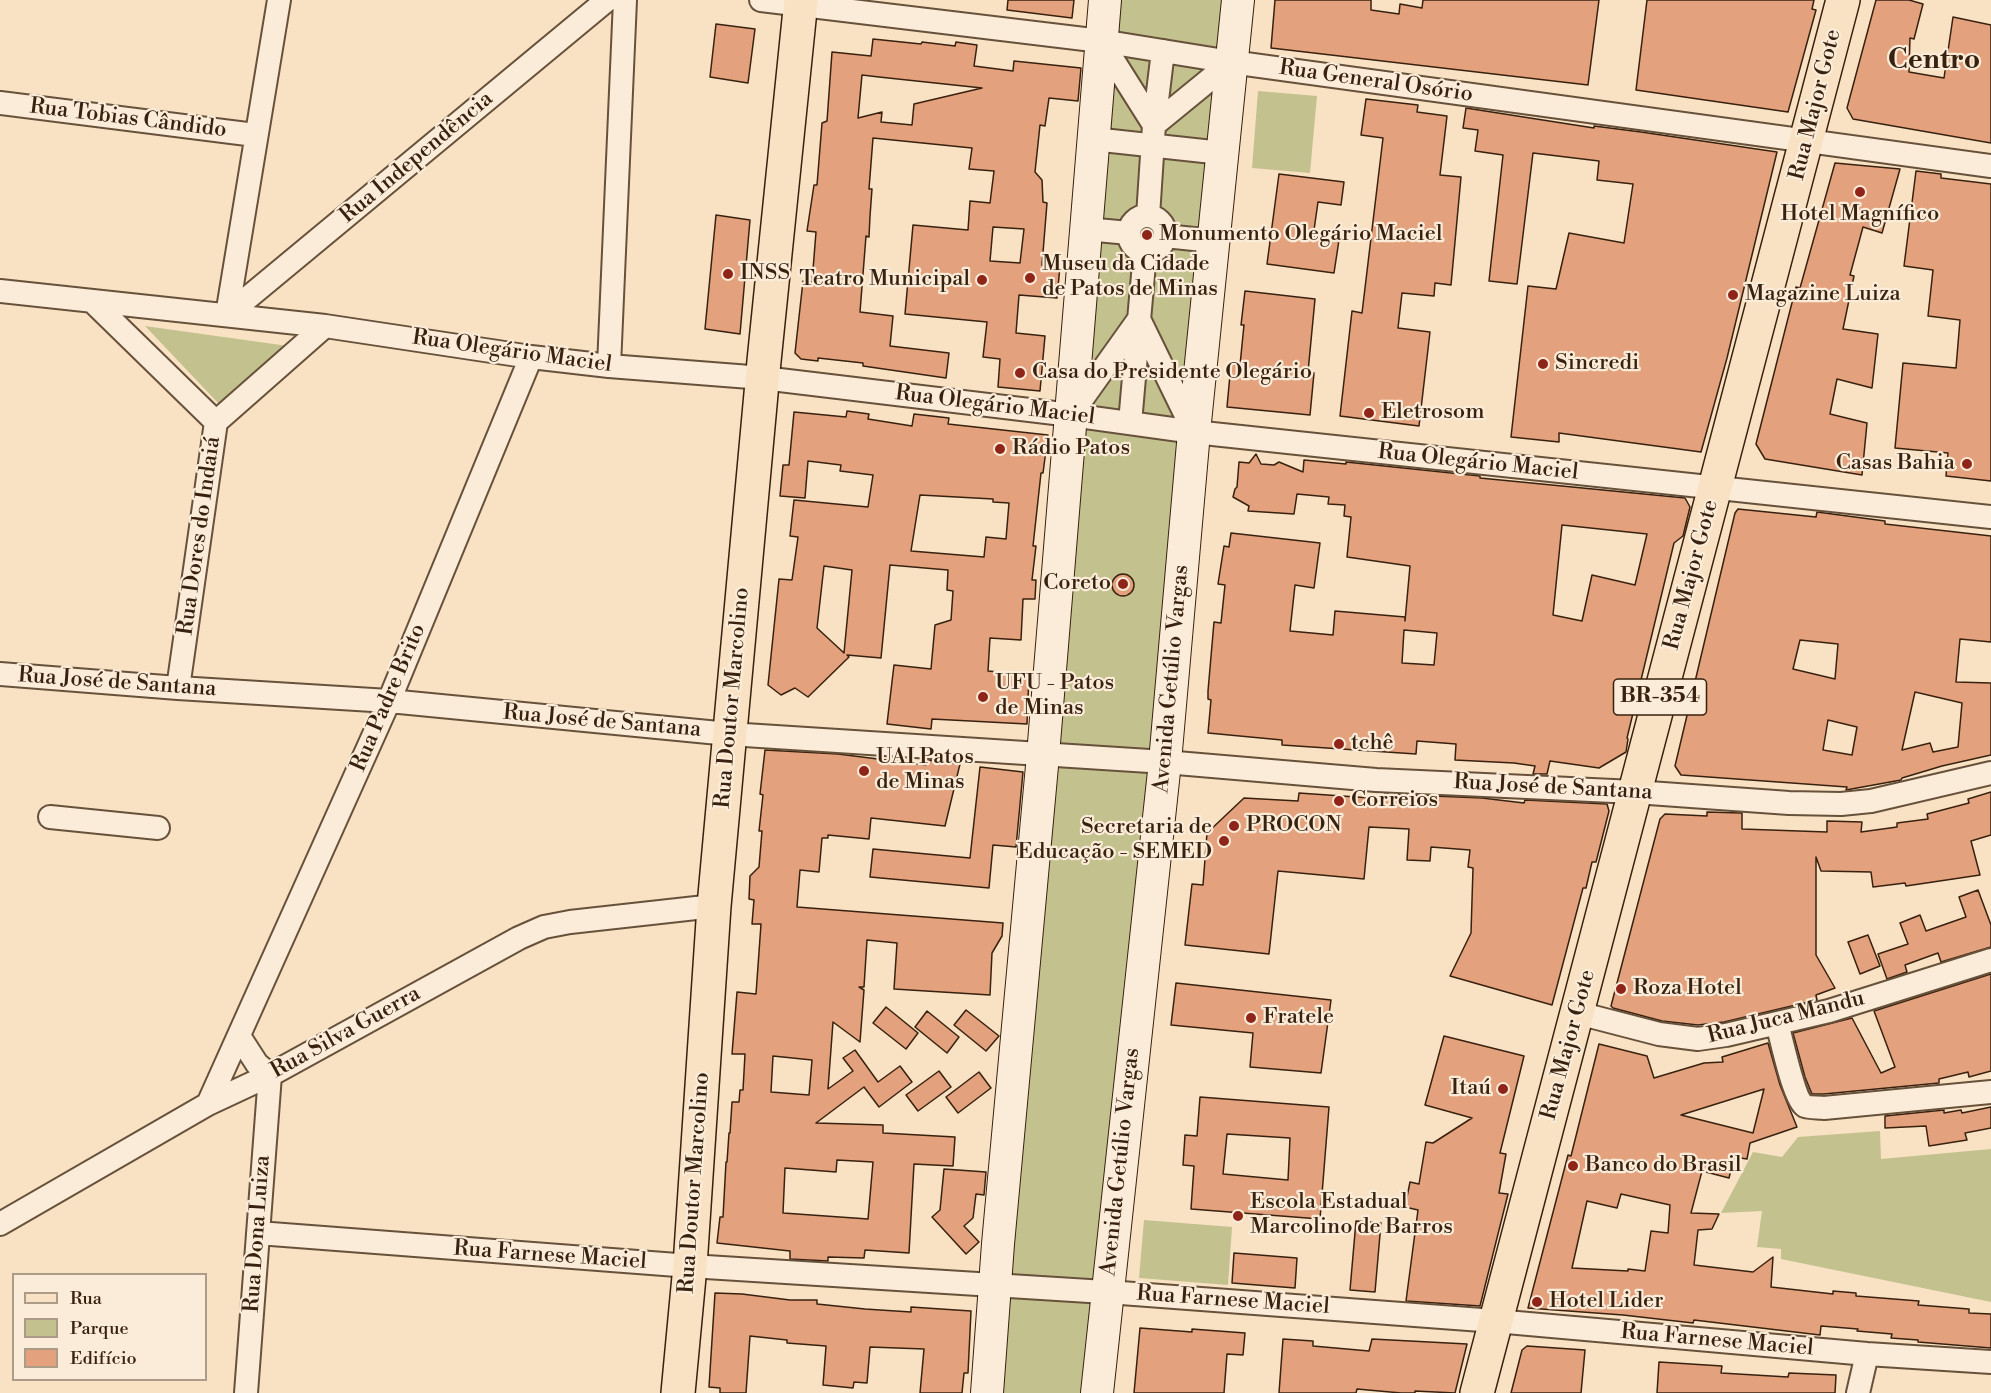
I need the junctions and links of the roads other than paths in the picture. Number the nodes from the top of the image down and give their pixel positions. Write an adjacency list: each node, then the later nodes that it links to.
1 (279, 0): 13 (street)
2 (607, 0): 27 (street, Rua Independência)
3 (625, 0): 31 (street)
4 (761, 0): 8 (street, Rua General Osório)
5 (1105, 0): 9 (street)
6 (1238, 0): 11 (street, Avenida Getúlio Vargas)
7 (1843, 0): 16 (main road, Rua Major Gote / BR-354)
8 (801, 2): 9 (street, Rua General Osório); 32 (main road, Rua Doutor Marcolino)
9 (1101, 41): 10 (street, Rua General Osório); 14 (street); 15 (street)
10 (1163, 51): 11 (street, Rua General Osório); 14 (street)
11 (1231, 62): 14 (street); 16 (street, Rua General Osório); 17 (street, Avenida Getúlio Vargas)
12 (0, 103): 13 (street, Rua Tobias Cândido)
13 (255, 135): 27 (street)
14 (1153, 135): 15 (street); 17 (street); 19 (street)
15 (1093, 139): 20 (street)
16 (1806, 140): 18 (street, Rua General Osório); 37 (main road, Rua Major Gote / BR-354)
17 (1222, 153): 23 (street, Avenida Getúlio Vargas)
18 (1991, 166)
19 (1148, 216): 21 (street); 22 (street)
20 (1086, 229): 21 (street); 33 (street)
21 (1129, 233): 24 (street)
22 (1165, 236): 23 (street); 24 (street)
23 (1213, 241): 36 (street, Avenida Getúlio Vargas)
24 (1145, 252): 28 (street)
25 (0, 291): 26 (street, Rua Olegário Maciel)
26 (92, 301): 27 (street, Rua Olegário Maciel); 34 (street)
27 (228, 315): 29 (street, Rua Olegário Maciel)
28 (1138, 319): 33 (street); 35 (street); 36 (street)
29 (325, 326): 30 (street, Rua Olegário Maciel); 34 (street, Rua Dores do Indaiá)
30 (531, 357): 31 (street, Rua Olegário Maciel); 41 (street, Rua Padre Brito)
31 (609, 366): 32 (street, Rua Olegário Maciel)
32 (763, 378): 33 (street, Rua Olegário Maciel); 42 (main road, Rua Doutor Marcolino)
33 (1071, 415): 35 (street, Rua Olegário Maciel); 43 (street)
34 (216, 422): 40 (street, Rua Dores do Indaiá)
35 (1130, 423): 36 (street, Rua Olegário Maciel)
36 (1194, 432): 37 (street, Rua Olegário Maciel); 44 (street, Avenida Getúlio Vargas)
37 (1714, 488): 38 (street, Rua Olegário Maciel); 46 (main road, Rua Major Gote / BR-354)
38 (1991, 517)
39 (0, 674): 40 (street, Rua José de Santana)
40 (178, 688): 41 (street, Rua José de Santana)
41 (389, 701): 42 (street, Rua José de Santana); 53 (street, Rua Padre Brito)
42 (729, 734): 43 (street, Rua José de Santana); 49 (main road, Rua Doutor Marcolino)
43 (1043, 755): 44 (street, Rua José de Santana); 60 (street)
44 (1165, 762): 46 (street, Rua José de Santana); 61 (street, Avenida Getúlio Vargas)
45 (1991, 773): 46 (street, Rua José de Santana)
46 (1635, 792): 51 (main road, Rua Major Gote / BR-354)
47 (50, 817): 48 (street)
48 (158, 828)
49 (714, 906): 54 (street, Rua Silva Guerra); 59 (main road, Rua Doutor Marcolino)
50 (1991, 960): 52 (street, Rua Juca Mandu)
51 (1578, 1013): 52 (street, Rua Juca Mandu); 62 (main road, Rua Major Gote / BR-354)
52 (1777, 1023): 55 (street)
53 (239, 1036): 54 (street); 56 (street, Rua Padre Brito)
54 (270, 1076): 56 (street, Rua Silva Guerra); 58 (street, Rua Dona Luiza)
55 (1991, 1092)
56 (208, 1104): 57 (street, Rua Silva Guerra)
57 (0, 1224)
58 (258, 1233): 59 (street, Rua Farnese Maciel); 65 (street, Rua Dona Luiza)
59 (690, 1266): 60 (street, Rua Farnese Maciel); 66 (main road, Rua Doutor Marcolino)
60 (995, 1284): 61 (street, Rua Farnese Maciel); 67 (street)
61 (1107, 1292): 62 (street, Rua Farnese Maciel); 68 (street, Avenida Getúlio Vargas)
62 (1495, 1321): 63 (street, Rua Farnese Maciel); 69 (main road, Rua Major Gote / BR-354)
63 (1867, 1354): 64 (street, Rua Farnese Maciel); 70 (street)
64 (1991, 1362)
65 (246, 1393)
66 (678, 1393)
67 (987, 1393)
68 (1097, 1393)
69 (1477, 1393)
70 (1858, 1393)

